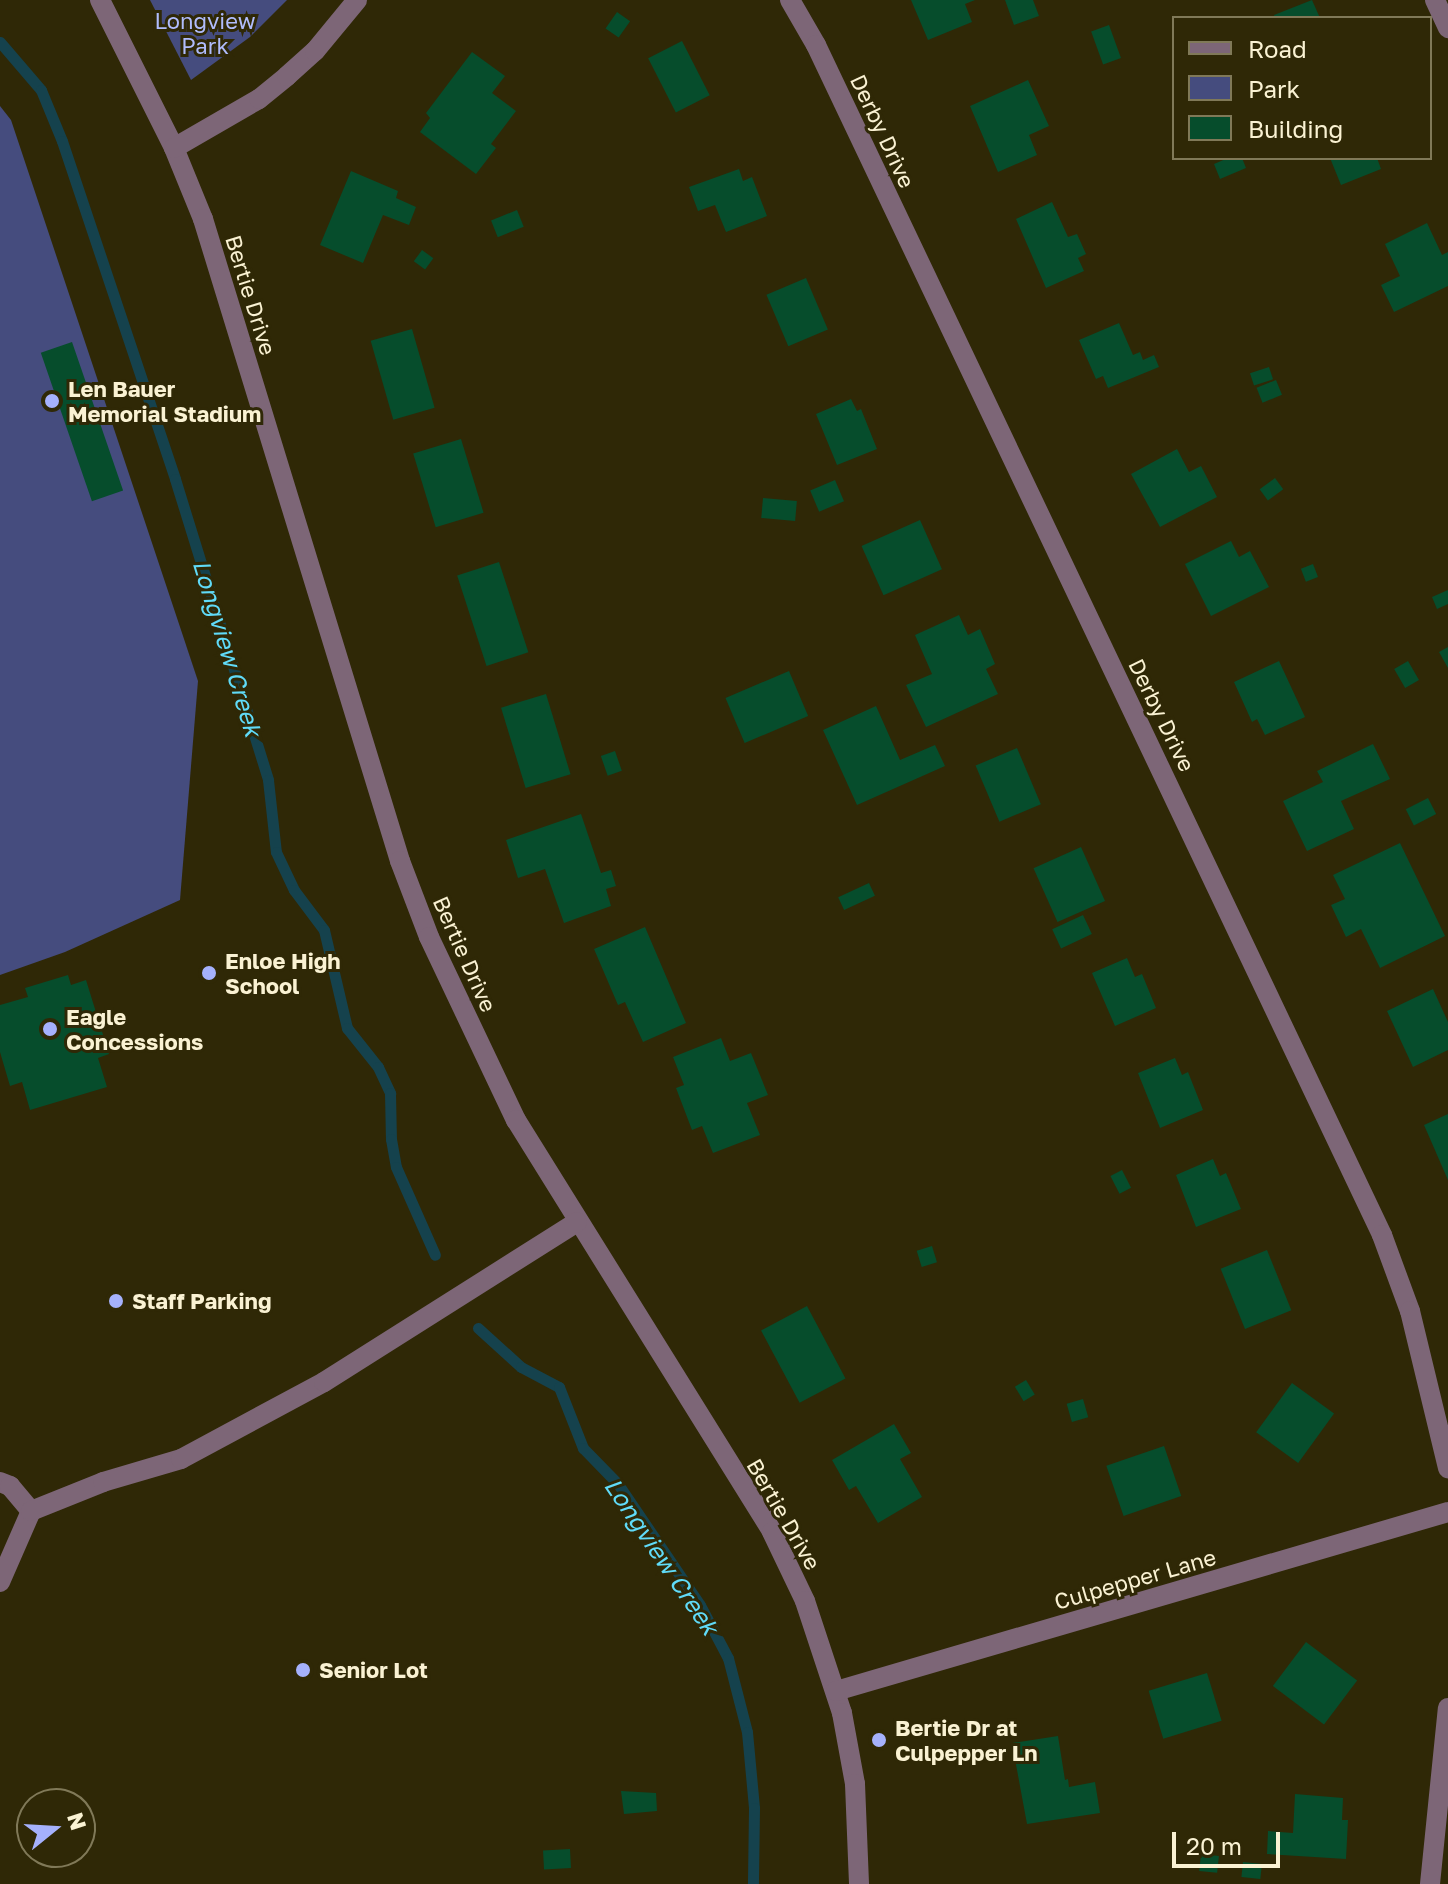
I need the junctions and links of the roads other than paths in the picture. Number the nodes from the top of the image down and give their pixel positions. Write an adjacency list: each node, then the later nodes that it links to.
1 (100, 0): 6 (street, Bertie Drive)
2 (357, 0): 6 (street)
3 (790, 0): 8 (street, Derby Drive)
4 (1435, 0): 5 (street)
5 (1448, 28)
6 (174, 148): 7 (street, Bertie Drive)
7 (577, 1222): 10 (street); 13 (street, Bertie Drive)
8 (1448, 1468)
9 (0, 1482): 10 (street)
10 (31, 1511): 12 (street)
11 (1448, 1512): 13 (street, Culpepper Lane)
12 (0, 1582)
13 (836, 1691): 15 (street, Bertie Drive)
14 (1448, 1708): 16 (street)
15 (859, 1884)
16 (1430, 1884)

